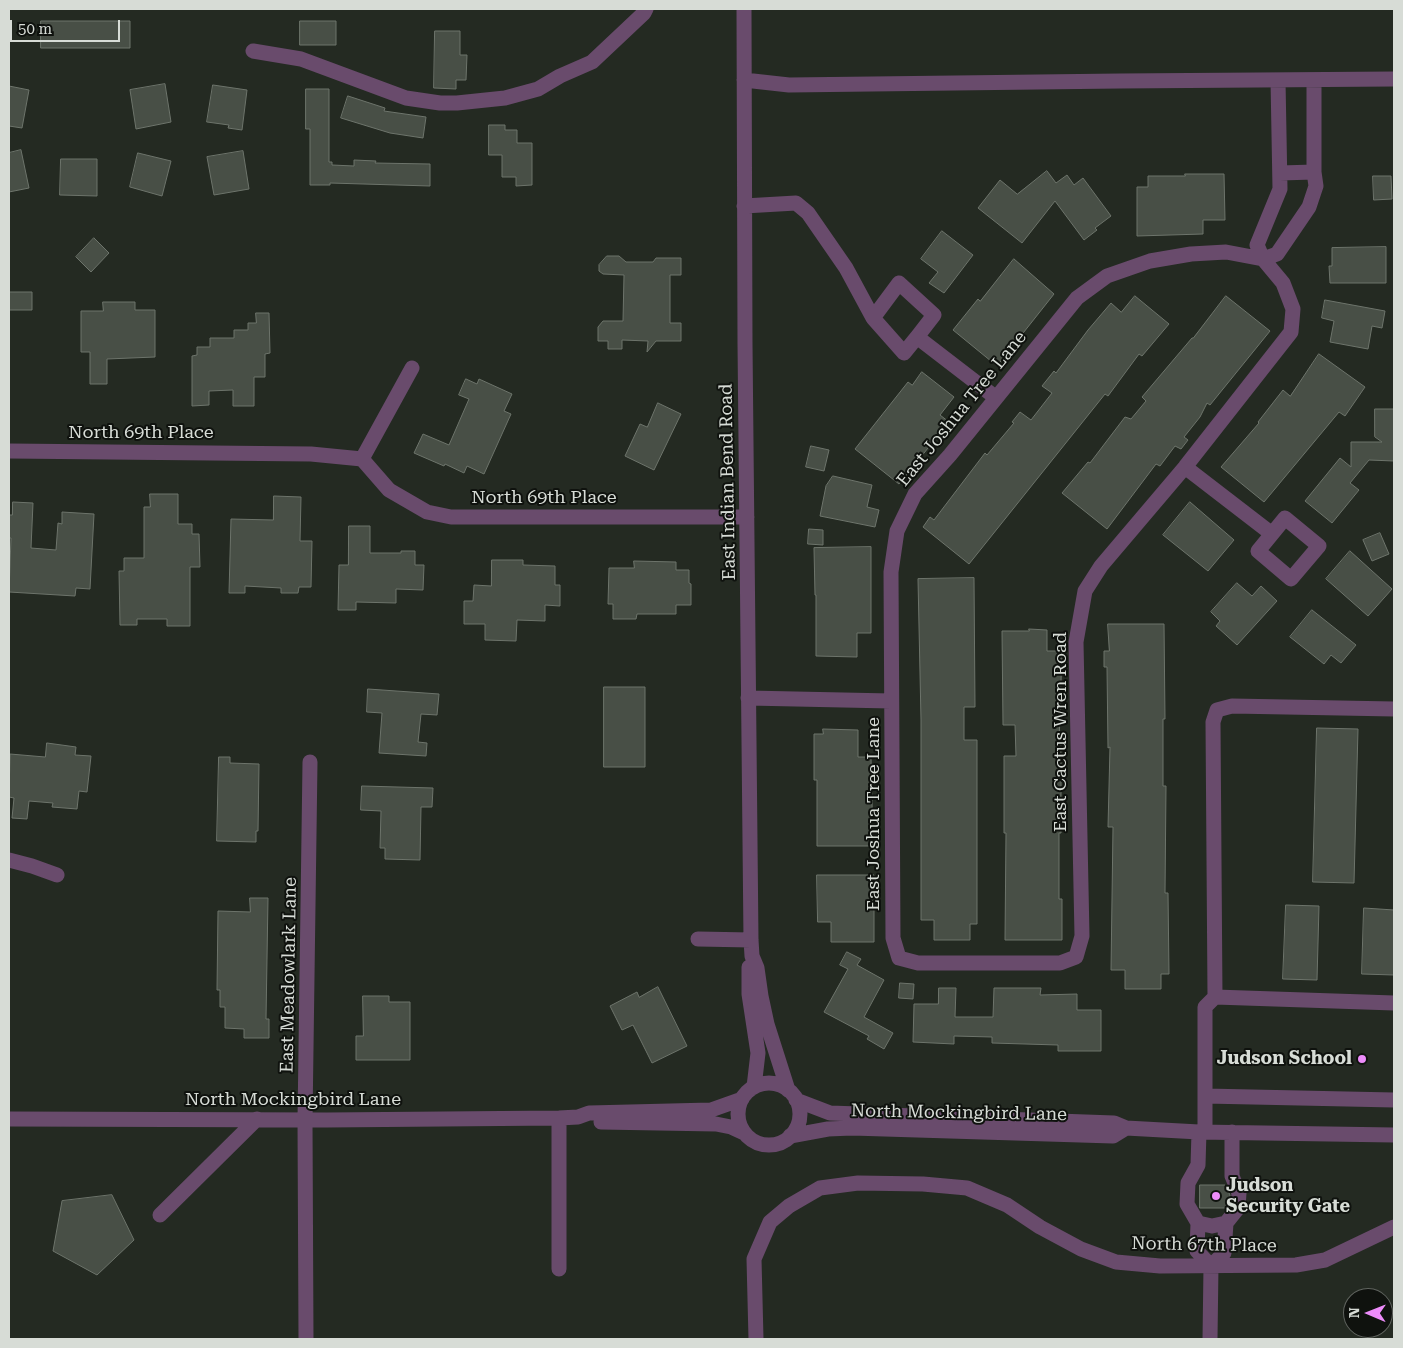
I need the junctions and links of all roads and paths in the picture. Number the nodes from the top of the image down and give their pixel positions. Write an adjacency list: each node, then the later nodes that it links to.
1 (646, 9): 3 (street)
2 (744, 9): 4 (street, East Indian Bend Road)
3 (253, 51)
4 (744, 80): 5 (street); 10 (street, East Indian Bend Road)
5 (1278, 80): 6 (street); 9 (street)
6 (1314, 80): 7 (street); 8 (street)
7 (1394, 80)
8 (1314, 172): 9 (street); 11 (street)
9 (1280, 173): 11 (street)
10 (744, 206): 12 (street); 19 (street, East Indian Bend Road)
11 (1263, 259): 15 (street, East Joshua Tree Lane); 18 (street, East Cactus Wren Road)
12 (874, 318): 13 (street); 13 (street)
13 (917, 337): 15 (street)
14 (412, 368): 17 (street)
15 (995, 397): 22 (street, East Joshua Tree Lane)
16 (9, 451): 17 (street, North 69th Place)
17 (362, 459): 19 (street, North 69th Place)
18 (1185, 467): 20 (street); 30 (street, East Cactus Wren Road)
19 (747, 517): 21 (street, East Indian Bend Road)
20 (1272, 534)
21 (748, 698): 22 (street); 28 (street, East Indian Bend Road)
22 (892, 701): 30 (street, East Joshua Tree Lane)
23 (1394, 708): 31 (street)
24 (310, 762): 42 (street, East Meadowlark Lane)
25 (9, 860): 26 (street)
26 (57, 875)
27 (698, 939): 28 (street)
28 (751, 940): 29 (street, East Indian Bend Road)
29 (752, 956): 33 (street, East Indian Bend Road); 34 (street, East Indian Bend Road)
30 (899, 958)
31 (1215, 997): 32 (street); 35 (street)
32 (1394, 1003)
33 (754, 1087): 34 (street, North Mockingbird Lane); 36 (street, North Mockingbird Lane)
34 (792, 1095): 43 (street, North Mockingbird Lane); 48 (street)
35 (1206, 1096): 37 (street); 44 (street)
36 (742, 1099): 38 (street, North Mockingbird Lane); 46 (street)
37 (1394, 1100)
38 (578, 1117): 39 (street, North Mockingbird Lane); 46 (street, North Mockingbird Lane)
39 (559, 1118): 42 (street, North Mockingbird Lane); 54 (street)
40 (9, 1119): 41 (street, North Mockingbird Lane)
41 (257, 1119): 42 (street, North Mockingbird Lane); 49 (street)
42 (305, 1120): 55 (street, East Meadowlark Lane)
43 (1126, 1128): 44 (street, North Mockingbird Lane); 48 (street, North Mockingbird Lane)
44 (1202, 1132): 45 (street, North Mockingbird Lane); 50 (street)
45 (1232, 1132): 47 (street, North Mockingbird Lane); 51 (street)
46 (744, 1133): 48 (street, North Mockingbird Lane)
47 (1394, 1135)
48 (790, 1136)
49 (160, 1215)
50 (1198, 1223): 51 (street); 53 (street)
51 (1226, 1223): 53 (street)
52 (1394, 1228): 53 (street, North 67th Place)
53 (1210, 1266): 56 (street, North 67th Place); 57 (street)
54 (559, 1269)
55 (306, 1339)
56 (756, 1339)
57 (1210, 1339)

